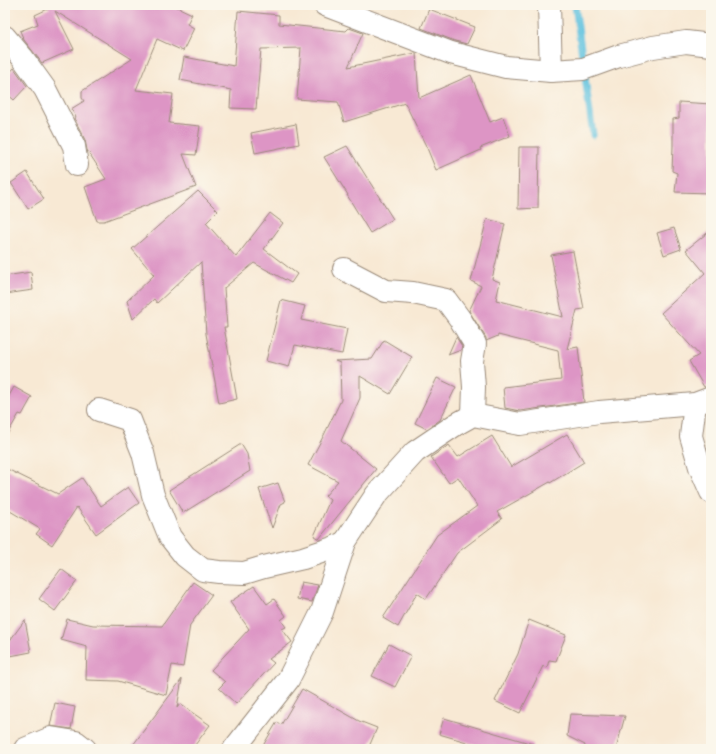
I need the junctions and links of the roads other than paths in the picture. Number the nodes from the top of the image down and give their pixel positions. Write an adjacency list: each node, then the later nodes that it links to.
1 (325, 5): 5 (street)
2 (550, 5): 5 (street)
3 (5, 37): 6 (street)
4 (711, 45): 5 (street)
5 (551, 71)
6 (77, 165)
7 (344, 269): 10 (street)
8 (703, 401): 10 (street); 11 (street)
9 (99, 410): 12 (street)
10 (473, 415): 12 (street)
11 (711, 492)
12 (345, 542): 15 (street)
13 (25, 749): 14 (street)
14 (85, 749)
15 (234, 749)

